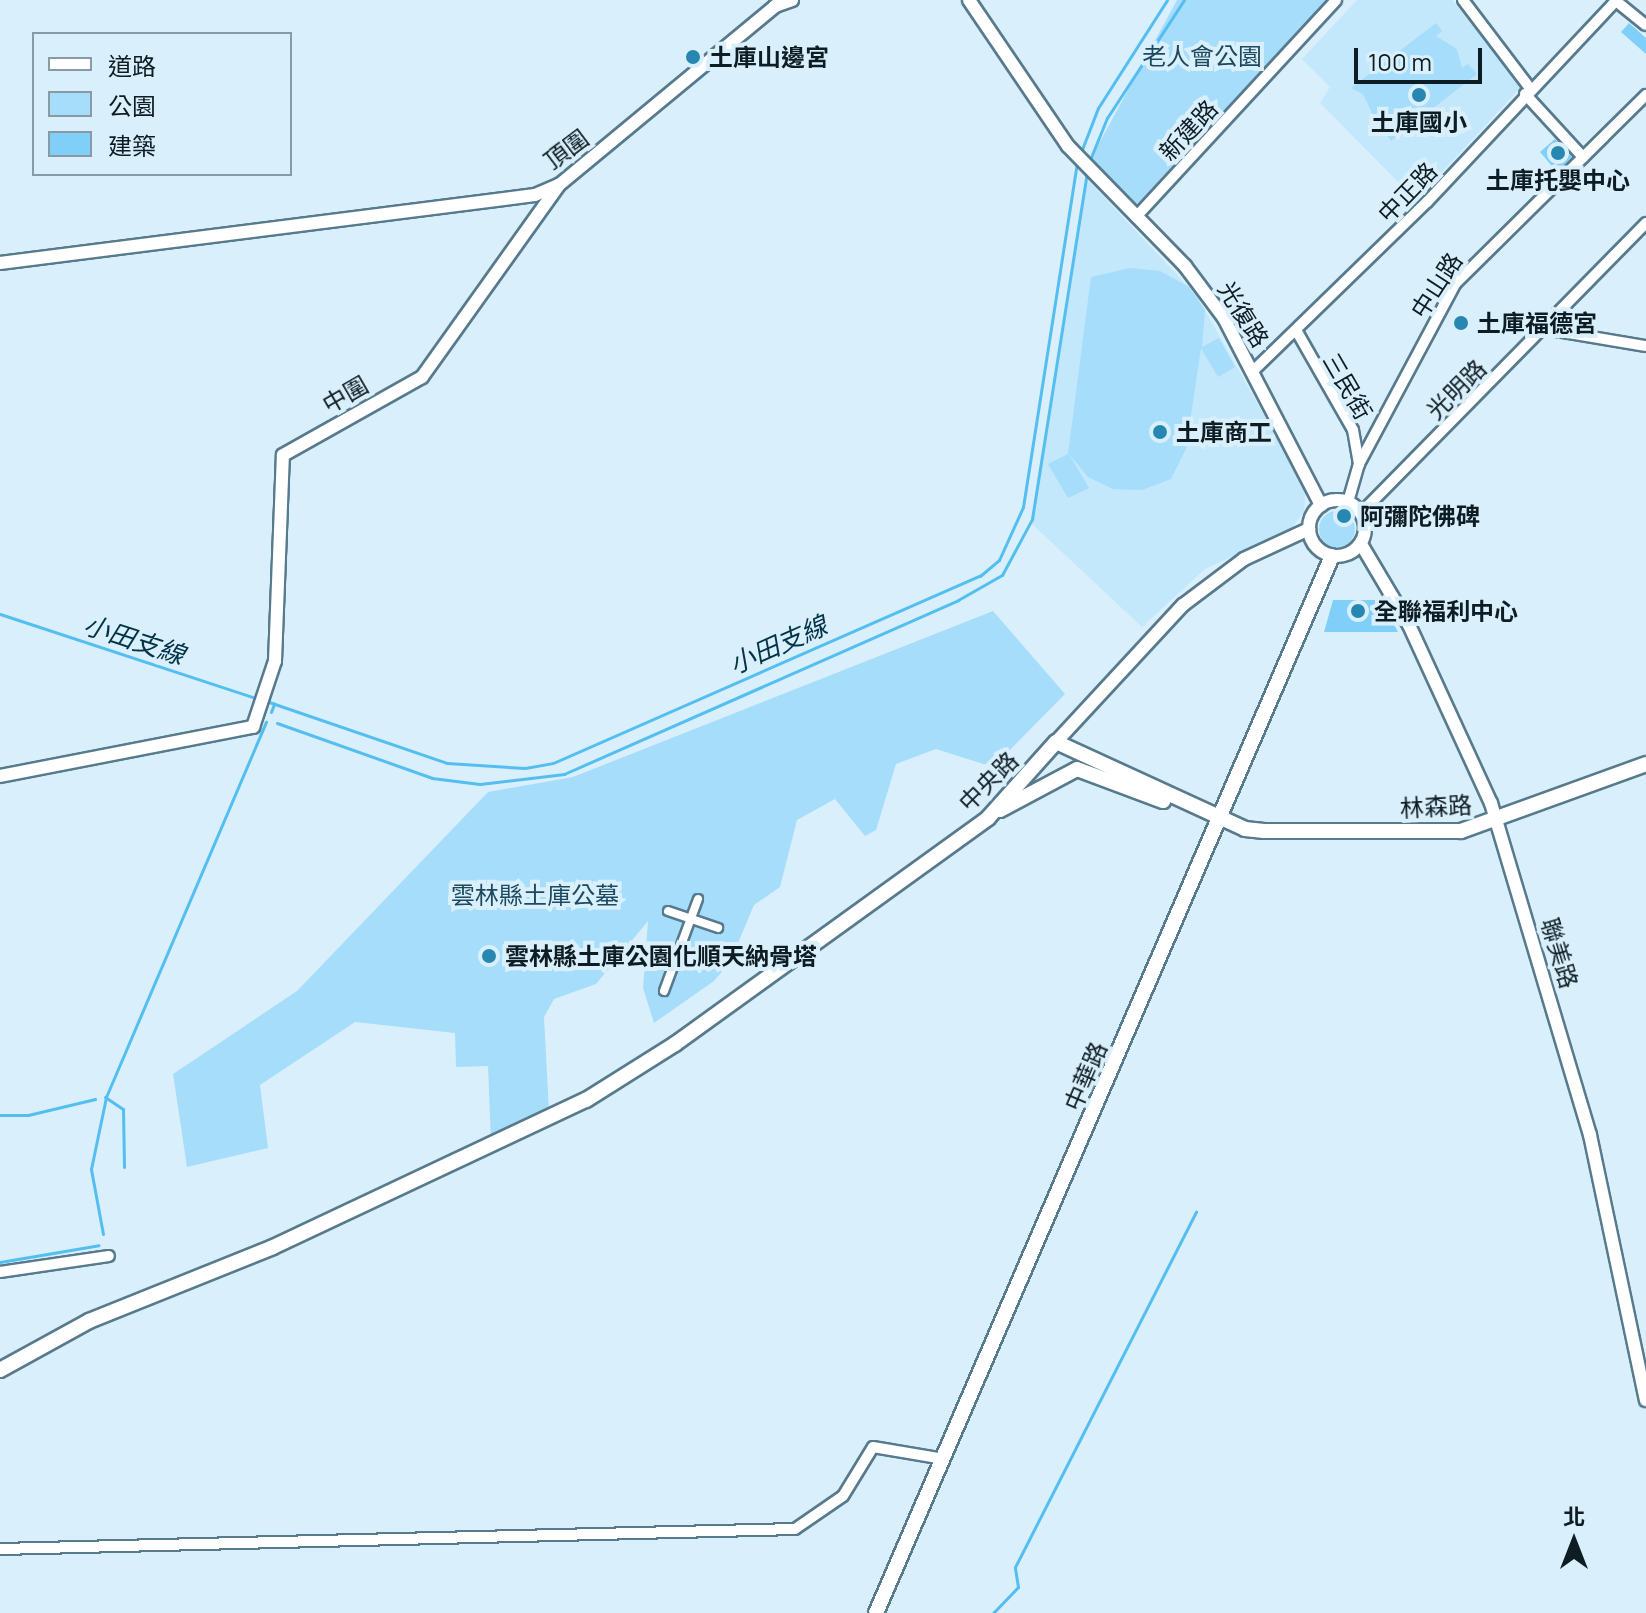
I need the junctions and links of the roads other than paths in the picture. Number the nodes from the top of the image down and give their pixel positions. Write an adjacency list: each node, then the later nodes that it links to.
1 (792, 0): 10 (street, 頂圍)
2 (969, 0): 11 (street, 光復路)
3 (1336, 0): 11 (street, 新建路)
4 (1463, 0): 7 (street)
5 (1616, 1): 6 (street); 7 (street, 中正路)
6 (1646, 25)
7 (1527, 91): 9 (street); 15 (street, 中正路)
8 (1646, 95): 9 (street, 中山路)
9 (1583, 157): 18 (street, 中山路)
10 (559, 185): 13 (street, 頂圍); 27 (street, 中圍)
11 (1136, 217): 17 (street, 光復路)
12 (1646, 223): 14 (street, 光明路)
13 (0, 263)
14 (1544, 329): 16 (street); 21 (street, 光明路)
15 (1296, 330): 17 (street, 中正路); 18 (street, 三民街)
16 (1646, 346)
17 (1253, 371): 20 (street, 光復路)
18 (1359, 464): 19 (street, 中山路)
19 (1348, 502): 20 (street); 21 (street)
20 (1321, 505): 22 (street)
21 (1361, 513): 23 (street)
22 (1309, 529): 24 (street); 25 (street, 中央路)
23 (1361, 544): 24 (street); 30 (street, 聯美路)
24 (1332, 556): 28 (main road, 中華路)
25 (1056, 742): 28 (main road, 林森路); 29 (main road, 中央路)
26 (1646, 764): 30 (main road, 林森路)
27 (0, 776)
28 (1220, 817): 29 (main road, 林森路); 30 (main road, 林森路); 40 (main road, 中華路)
29 (988, 818): 38 (main road, 中央路)
30 (1497, 821): 39 (street, 聯美路)
31 (698, 899): 33 (street)
32 (668, 911): 33 (street)
33 (691, 919): 34 (street); 35 (street)
34 (718, 928)
35 (664, 991)
36 (109, 1256): 37 (street)
37 (0, 1272)
38 (0, 1370)
39 (1646, 1400)
40 (944, 1459): 41 (street); 42 (main road, 中華路)
41 (0, 1549)
42 (876, 1613)

